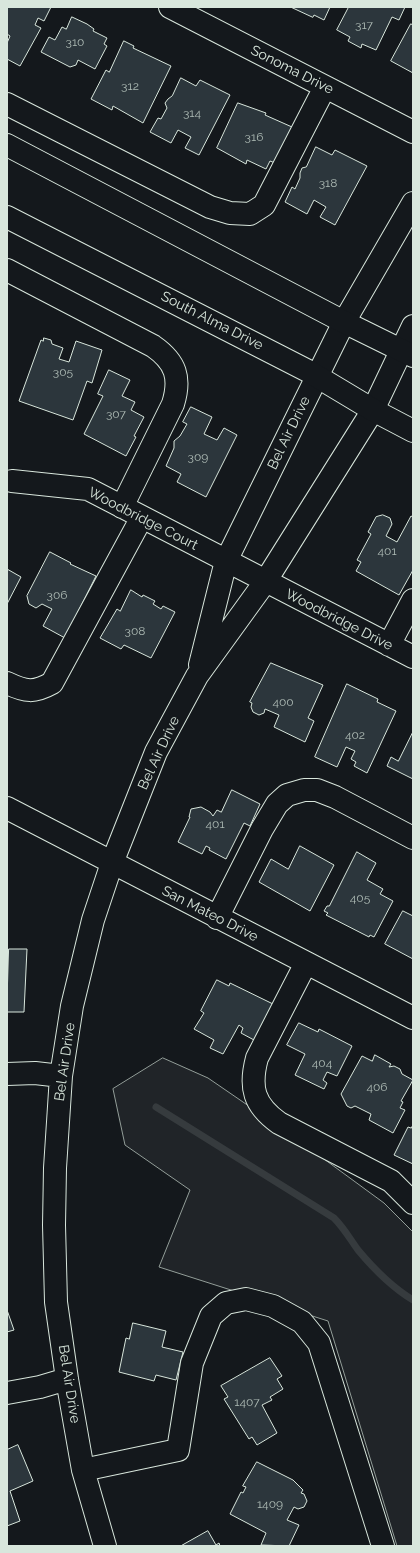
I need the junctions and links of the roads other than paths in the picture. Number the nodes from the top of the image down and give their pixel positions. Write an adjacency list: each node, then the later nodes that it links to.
1 (170, 7): 2 (street, Sonoma Drive)
2 (325, 87): 3 (street); 4 (street, Sonoma Drive)
3 (7, 104)
4 (413, 132)
5 (7, 145): 9 (street)
6 (413, 203): 9 (street, Bel Air Drive)
7 (7, 217): 12 (street, South Alma Drive)
8 (7, 270): 16 (street)
9 (344, 322): 11 (street); 12 (street, Bel Air Drive)
10 (413, 326): 11 (street, Bel Air Drive)
11 (407, 353): 13 (street, Bel Air Drive)
12 (317, 377): 13 (street, South Alma Drive); 18 (street, Bel Air Drive)
13 (373, 410): 14 (street, South Alma Drive); 19 (street, Bel Air Drive)
14 (413, 431)
15 (12, 481): 16 (street, Woodbridge Court)
16 (122, 507): 17 (street, Woodbridge Court)
17 (142, 517): 18 (street, Woodbridge Court); 24 (street)
18 (226, 561): 19 (street, Woodbridge Court); 23 (street, Bel Air Drive)
19 (265, 582): 21 (street, Woodbridge Drive); 23 (street, Bel Air Drive)
20 (413, 600): 21 (street)
21 (388, 645): 22 (street, Woodbridge Drive)
22 (413, 658)
23 (197, 676): 27 (street, Bel Air Drive)
24 (7, 683)
25 (7, 808): 27 (street, San Mateo Drive)
26 (413, 838): 28 (street)
27 (112, 862): 28 (street, San Mateo Drive); 32 (street, Bel Air Drive)
28 (217, 918): 29 (street, San Mateo Drive)
29 (306, 963): 30 (street, San Mateo Drive); 33 (street)
30 (413, 1018)
31 (7, 1074): 32 (street)
32 (61, 1076): 34 (street, Bel Air Drive)
33 (413, 1203)
34 (67, 1379): 35 (street); 36 (street, Bel Air Drive)
35 (7, 1393)
36 (83, 1470): 37 (street, Bel Air Drive); 38 (street)
37 (105, 1546)
38 (383, 1546)

